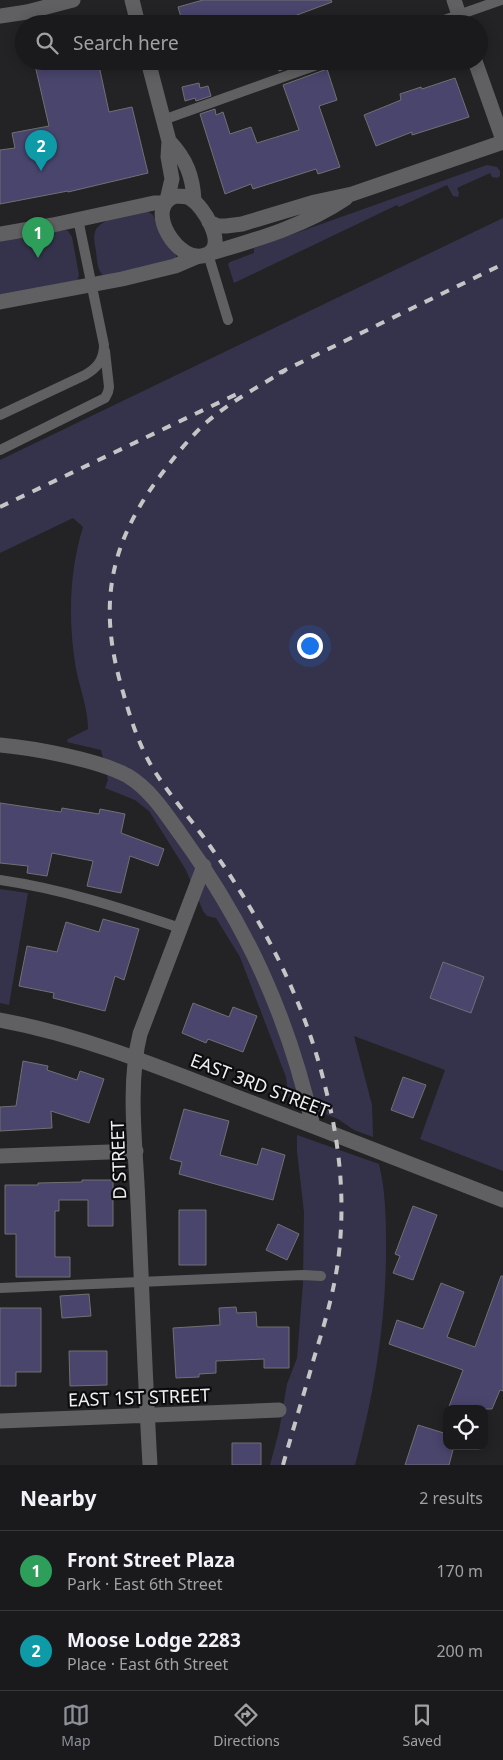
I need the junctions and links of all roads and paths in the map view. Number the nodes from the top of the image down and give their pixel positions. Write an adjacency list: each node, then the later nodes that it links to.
1 (73, 0): 6 (street)
2 (132, 0): 5 (street)
3 (501, 0): 4 (lane)
4 (458, 13)
5 (136, 15)
6 (0, 16)
7 (150, 70): 10 (street)
8 (303, 70): 10 (lane)
9 (478, 70): 12 (street)
10 (163, 120): 11 (street)
11 (169, 141): 14 (street); 15 (street)
12 (503, 141): 13 (street)
13 (352, 194): 17 (street); 19 (street)
14 (166, 201): 15 (street); 16 (street); 19 (street)
15 (194, 201): 17 (street)
16 (78, 220): 18 (street); 20 (lane)
17 (209, 222): 19 (street)
18 (0, 234)
19 (202, 256): 20 (street); 22 (lane)
20 (92, 285): 21 (street); 23 (lane)
21 (0, 302)
22 (228, 320)
23 (104, 345): 24 (lane); 25 (lane)
24 (0, 415)
25 (0, 450)
26 (0, 745): 27 (street)
27 (204, 866): 29 (street, D STREET); 32 (street)
28 (0, 880): 29 (lane)
29 (180, 928): 31 (street, D STREET)
30 (0, 1020): 31 (street, EAST 3RD STREET)
31 (134, 1058): 32 (street, EAST 3RD STREET); 33 (street, D STREET)
32 (313, 1126): 35 (street, EAST 3RD STREET)
33 (136, 1150): 34 (street); 37 (street, D STREET)
34 (0, 1156)
35 (503, 1200)
36 (321, 1276): 37 (lane)
37 (142, 1282): 38 (lane); 40 (street, D STREET)
38 (0, 1288)
39 (279, 1410): 40 (street, EAST 1ST STREET)
40 (147, 1415): 41 (street, EAST 1ST STREET); 42 (street, D STREET)
41 (0, 1421)
42 (150, 1465)

